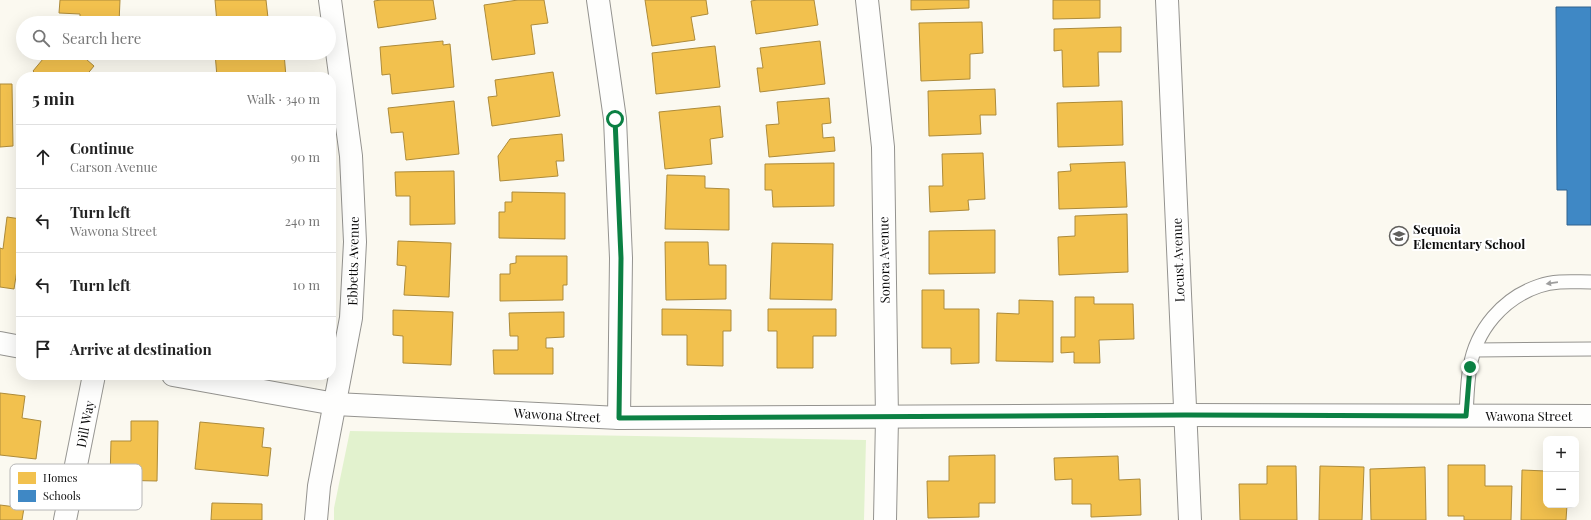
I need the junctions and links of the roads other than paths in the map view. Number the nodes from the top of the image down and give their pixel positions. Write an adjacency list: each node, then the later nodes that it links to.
1 (330, 0): 5 (street, Ebbetts Avenue)
2 (598, 0): 18 (street)
3 (867, 0): 19 (street, Sonora Avenue)
4 (1167, 0): 15 (street, Locust Avenue)
5 (332, 16)
6 (336, 45): 14 (street, Ebbetts Avenue)
7 (1591, 282): 11 (lane, one-way to 11)
8 (0, 343): 9 (street)
9 (16, 346)
10 (1591, 349): 11 (lane)
11 (1475, 350): 16 (lane)
12 (93, 380): 20 (street, Dill Way)
13 (201, 380): 14 (street, Wawona Street)
14 (335, 404): 18 (street, Wawona Street); 23 (street, Ebbetts Avenue)
15 (1185, 415): 16 (street, Wawona Street); 19 (street, Wawona Street); 25 (street, Locust Avenue)
16 (1466, 416): 17 (street, Wawona Street)
17 (1591, 416)
18 (619, 418): 19 (street, Wawona Street)
19 (887, 418): 24 (street, Sonora Avenue)
20 (76, 464)
21 (67, 510): 22 (street, Dill Way)
22 (65, 520)
23 (316, 520)
24 (885, 520)
25 (1190, 520)

